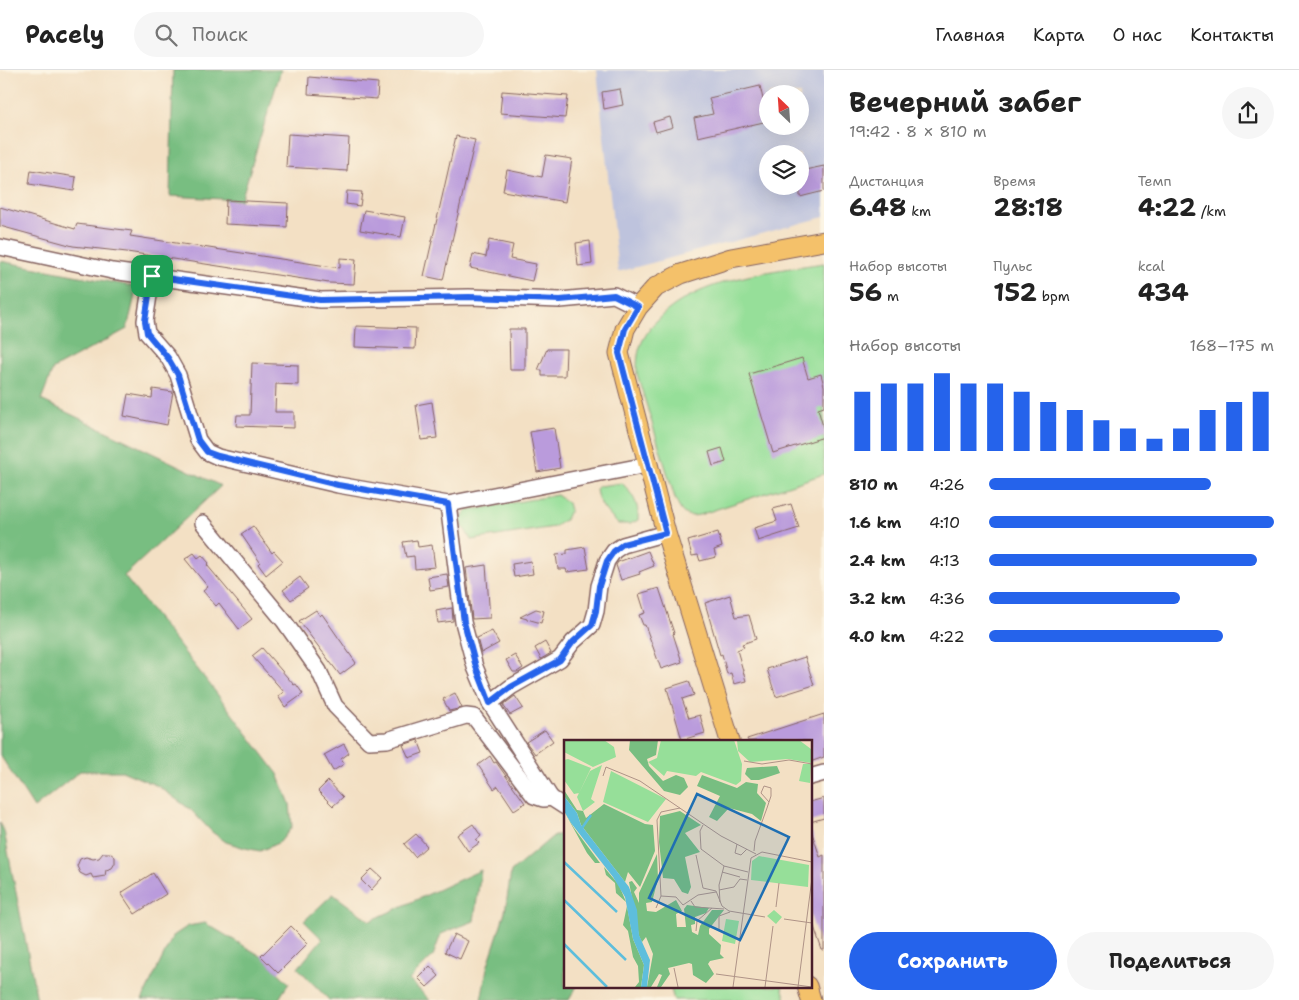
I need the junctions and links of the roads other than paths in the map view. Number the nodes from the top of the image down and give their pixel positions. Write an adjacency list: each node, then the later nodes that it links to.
1 (824, 241): 4 (main road)
2 (0, 247): 3 (street)
3 (152, 276): 4 (street); 6 (street)
4 (638, 307): 5 (main road)
5 (647, 465): 6 (street); 8 (main road)
6 (448, 504): 9 (street)
7 (203, 523): 13 (street)
8 (666, 533): 9 (street); 10 (main road)
9 (490, 703): 13 (street)
10 (730, 740)
11 (824, 772): 12 (street)
12 (812, 776)
13 (552, 798): 14 (street)
14 (564, 806)

